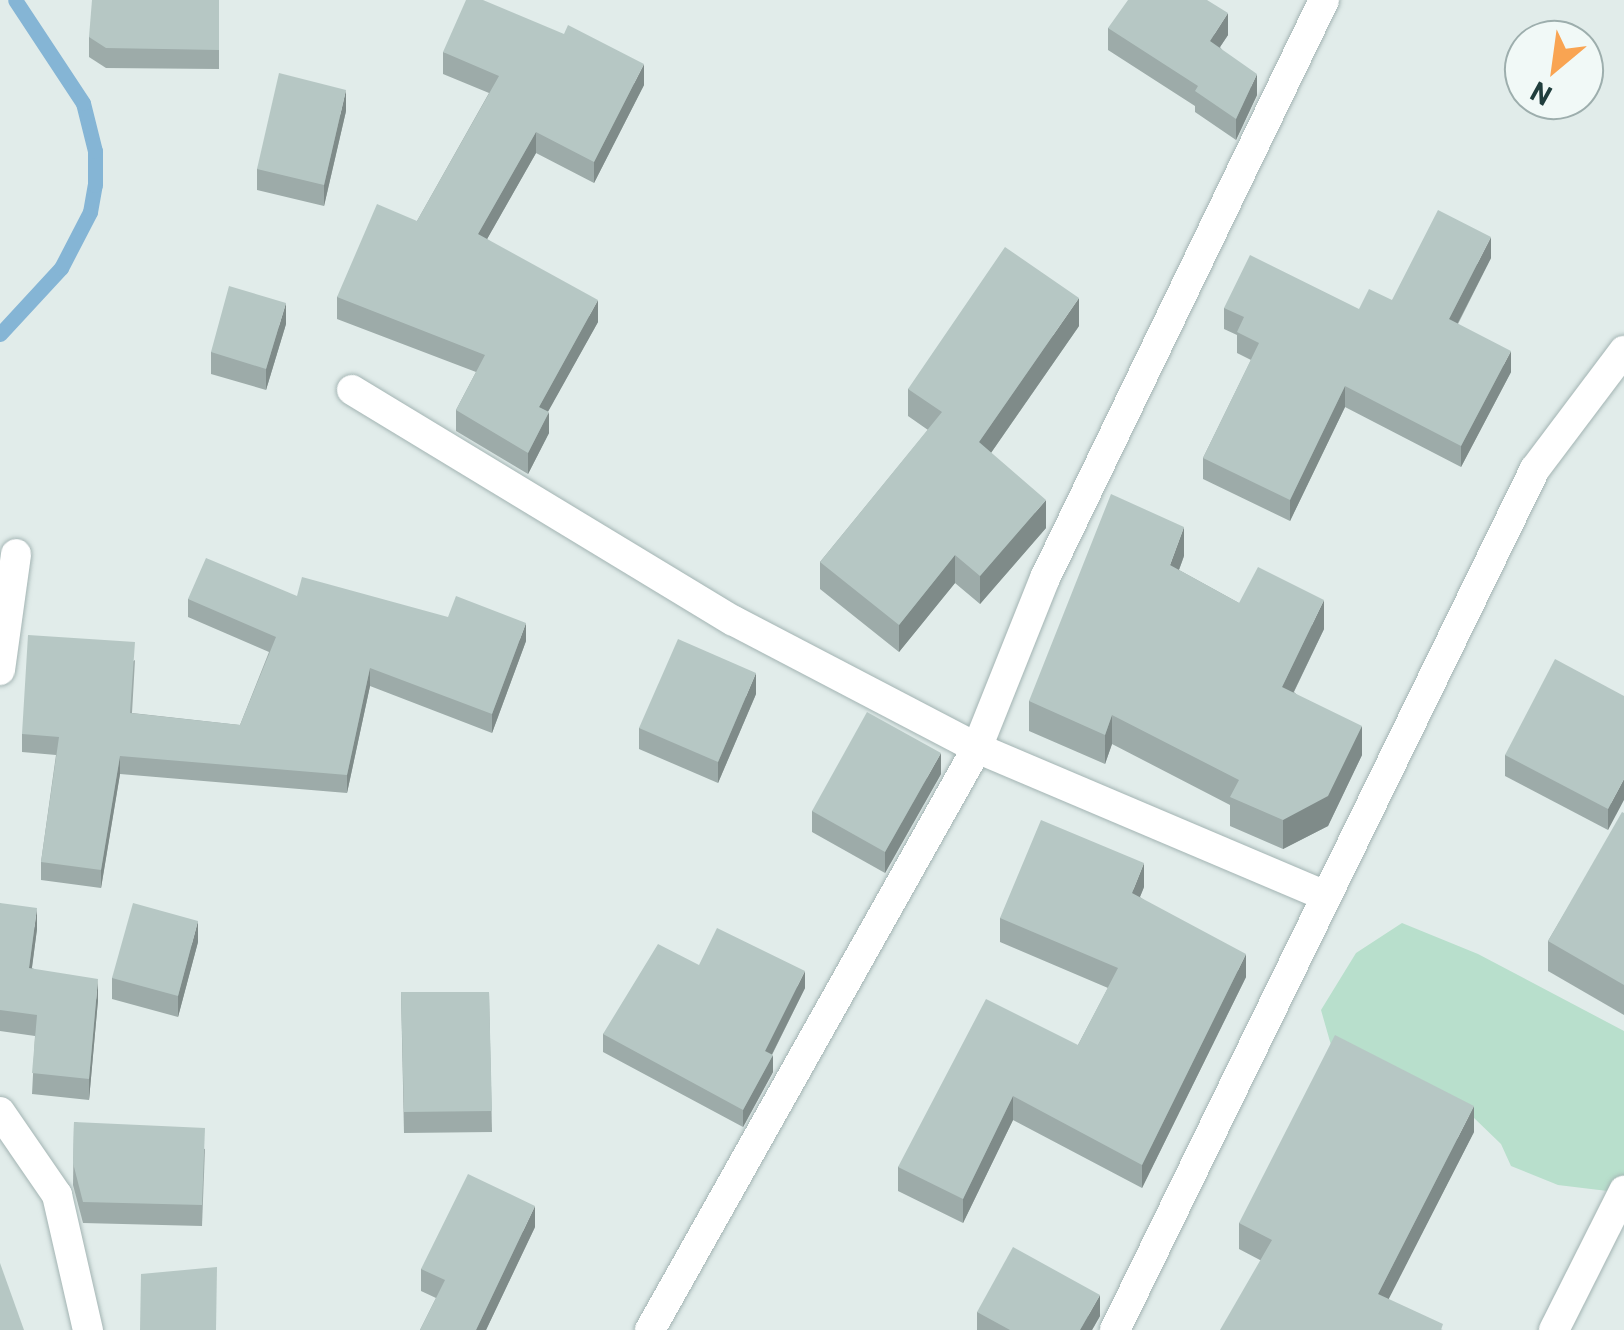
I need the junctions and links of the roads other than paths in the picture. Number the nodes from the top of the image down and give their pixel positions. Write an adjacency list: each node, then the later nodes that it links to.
1 (1324, 0): 6 (street)
2 (1624, 351): 7 (street)
3 (352, 390): 6 (street)
4 (16, 554): 5 (street)
5 (0, 670)
6 (977, 748): 7 (street); 11 (street)
7 (1323, 895): 12 (street)
8 (0, 1112): 10 (street)
9 (1624, 1191): 13 (street)
10 (88, 1330)
11 (650, 1330)
12 (1115, 1330)
13 (1554, 1330)

